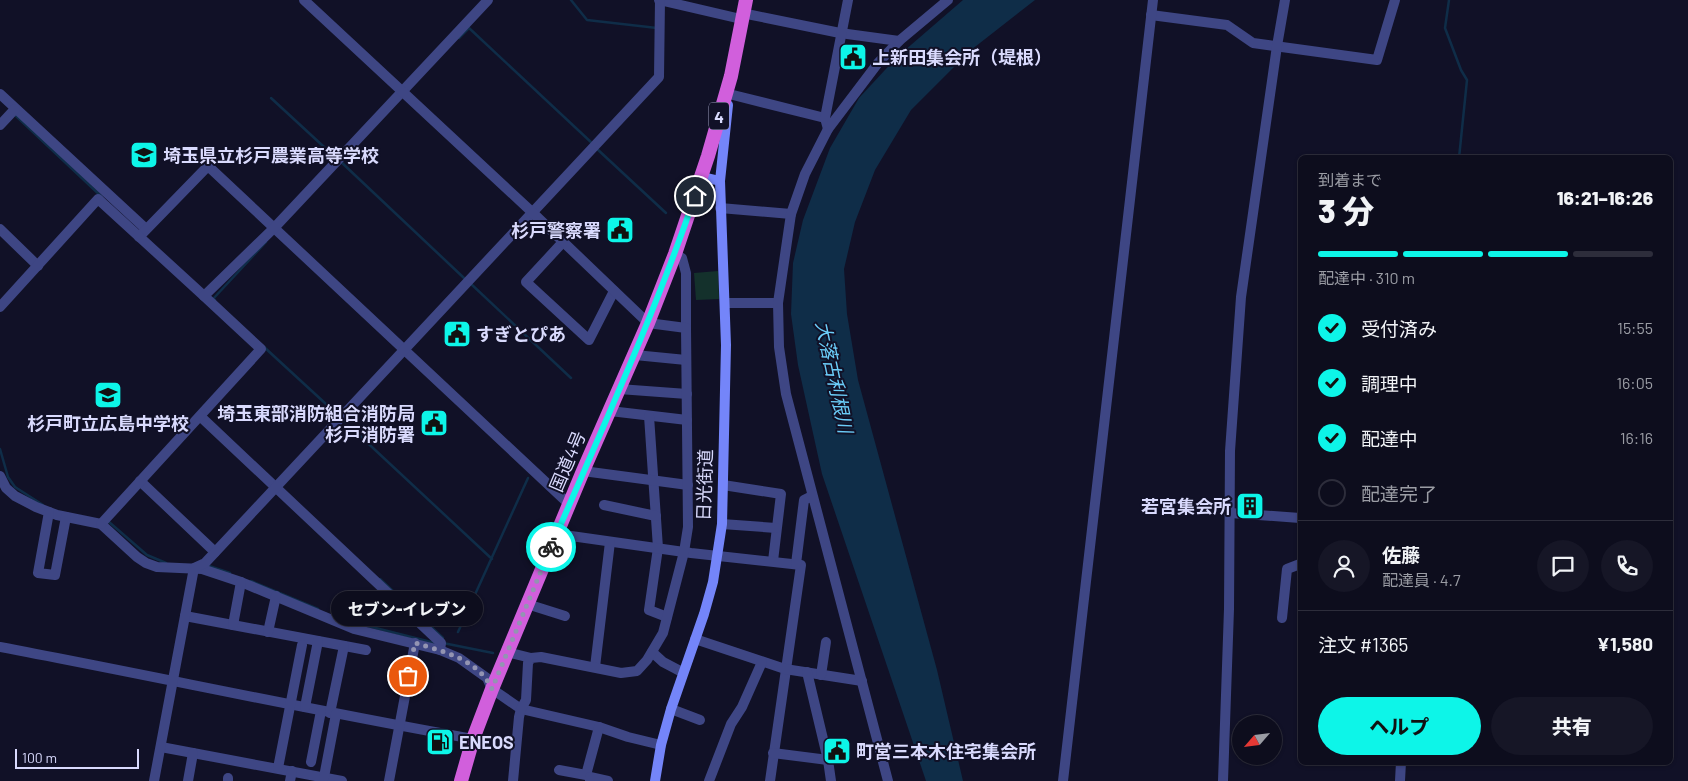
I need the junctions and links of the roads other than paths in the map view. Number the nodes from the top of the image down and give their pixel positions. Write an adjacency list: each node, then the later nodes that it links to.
1 (304, 0): 15 (street)
2 (488, 0): 15 (street)
3 (660, 0): 9 (street); 26 (street)
4 (848, 0): 11 (street)
5 (948, 0): 12 (street)
6 (1153, 0): 10 (street)
7 (1285, 0): 13 (street)
8 (1395, 0): 13 (street)
9 (743, 11): 11 (street); 14 (highway, 4)
10 (1151, 15): 13 (street); 141 (street)
11 (840, 33): 12 (street); 19 (street)
12 (898, 41): 21 (street)
13 (1277, 46): 61 (street)
14 (731, 76): 17 (main road, 日光街道); 22 (highway, 4)
15 (402, 91): 26 (street); 28 (street)
16 (0, 94): 18 (street)
17 (729, 94): 19 (street); 24 (main road, 日光街道)
18 (15, 109): 20 (street); 30 (street)
19 (825, 118): 21 (street)
20 (0, 125)
21 (828, 129): 27 (street)
22 (708, 156): 23 (highway, 国道4号 / 4); 24 (main road)
23 (700, 181): 24 (main road); 32 (highway, 国道4号 / 4)
24 (720, 181): 25 (main road, 日光街道)
25 (720, 208): 27 (street); 36 (main road, 日光街道)
26 (533, 213): 31 (street); 41 (street)
27 (791, 214): 37 (street)
28 (275, 227): 30 (street); 35 (street); 41 (street)
29 (0, 230): 33 (street)
30 (142, 233): 33 (street); 35 (street)
31 (563, 242): 34 (street); 34 (street)
32 (675, 254): 39 (highway, 国道4号 / 4); 40 (street)
33 (38, 266): 38 (street)
34 (614, 291): 39 (street)
35 (204, 296): 47 (street)
36 (726, 303): 37 (street); 55 (main road, 日光街道)
37 (778, 303): 57 (street)
38 (0, 307)
39 (648, 323): 40 (street); 42 (highway, 国道4号 / 4)
40 (686, 328): 43 (street)
41 (404, 348): 56 (street); 58 (street)
42 (635, 355): 43 (street); 44 (highway, 国道4号 / 4)
43 (686, 360): 45 (street)
44 (619, 389): 45 (street); 46 (highway, 国道4号 / 4)
45 (687, 394): 49 (street)
46 (610, 411): 48 (street); 50 (highway, 国道4号 / 4)
47 (201, 416): 53 (street); 56 (street)
48 (649, 416): 49 (street); 52 (street)
49 (687, 420): 54 (street)
50 (583, 471): 52 (street); 58 (highway, 国道4号 / 4)
51 (0, 476): 60 (street)
52 (653, 480): 54 (street); 62 (street)
53 (140, 481): 65 (street); 71 (street)
54 (688, 485): 72 (street)
55 (723, 485): 66 (main road, 日光街道); 67 (street)
56 (275, 486): 71 (street); 95 (street)
57 (812, 496): 75 (street); 106 (street)
58 (569, 504): 68 (highway, 国道4号 / 4)
59 (604, 505): 62 (street)
60 (49, 512): 63 (street); 63 (street)
61 (1230, 513): 64 (street); 142 (street)
62 (656, 516): 70 (street)
63 (66, 517): 65 (street)
64 (1298, 518)
65 (101, 524): 77 (street)
66 (722, 524): 67 (street); 73 (main road, 日光街道)
67 (776, 528): 74 (street)
68 (557, 534): 69 (street); 80 (highway, 国道4号 / 4)
69 (610, 542): 70 (street); 100 (street)
70 (658, 548): 72 (street); 83 (street)
71 (215, 552): 77 (street)
72 (684, 552): 73 (street); 83 (street)
73 (717, 555): 74 (street); 87 (main road, 日光街道)
74 (773, 561): 75 (street)
75 (796, 564): 101 (street)
76 (1298, 565): 84 (street)
77 (194, 568): 78 (street); 81 (street)
78 (241, 582): 79 (street); 85 (street)
79 (276, 596): 86 (street); 90 (street)
80 (527, 604): 82 (street); 96 (highway, 国道4号 / 4)
81 (185, 616): 85 (street); 105 (street)
82 (565, 616)
83 (667, 617): 97 (street)
84 (1282, 618)
85 (233, 625): 86 (street)
86 (268, 632): 88 (street)
87 (695, 638): 99 (street); 102 (main road, 日光街道)
88 (318, 641): 92 (street); 109 (street)
89 (826, 642): 104 (street)
90 (415, 643): 95 (street); 114 (street)
91 (302, 645): 108 (street)
92 (344, 646): 94 (street); 112 (street)
93 (0, 647): 105 (street)
94 (366, 650)
95 (440, 650): 107 (street)
96 (508, 652): 98 (street); 107 (highway, 国道4号 / 4)
97 (652, 652): 100 (street); 102 (street)
98 (531, 658): 100 (street); 110 (street)
99 (762, 662): 101 (street); 137 (street)
100 (595, 668)
101 (785, 669): 103 (street); 120 (street)
102 (682, 672): 111 (main road, 日光街道)
103 (807, 672): 104 (street); 121 (street)
104 (821, 675): 106 (street)
105 (173, 680): 108 (street); 118 (street)
106 (862, 681): 140 (street)
107 (492, 689): 110 (street); 116 (highway, 国道4号 / 4)
108 (289, 704): 109 (street); 124 (street)
109 (304, 707): 112 (street)
110 (521, 709): 115 (street); 134 (street)
111 (670, 709): 113 (street); 117 (main road, 日光街道)
112 (329, 712): 114 (street); 122 (street); 127 (street)
113 (700, 720)
114 (398, 726): 116 (street); 132 (street)
115 (599, 727): 117 (street); 128 (street)
116 (472, 739): 133 (highway, 国道4号 / 4)
117 (661, 745): 136 (main road, 日光街道)
118 (161, 747): 119 (street); 129 (street)
119 (193, 753): 124 (street); 130 (street)
120 (774, 753): 121 (street); 138 (street)
121 (828, 760): 139 (street)
122 (311, 762)
123 (1401, 765): 143 (street)
124 (278, 768): 126 (street)
125 (559, 770): 128 (street)
126 (291, 776): 127 (street)
127 (324, 777): 131 (street)
128 (589, 778): 135 (street)
129 (154, 781)
130 (188, 781)
131 (342, 781)
132 (389, 781)
133 (461, 781)
134 (513, 781)
135 (608, 781)
136 (655, 781)
137 (709, 781)
138 (770, 781)
139 (831, 781)
140 (888, 781)
141 (1063, 781)
142 (1222, 781)
143 (1400, 781)

